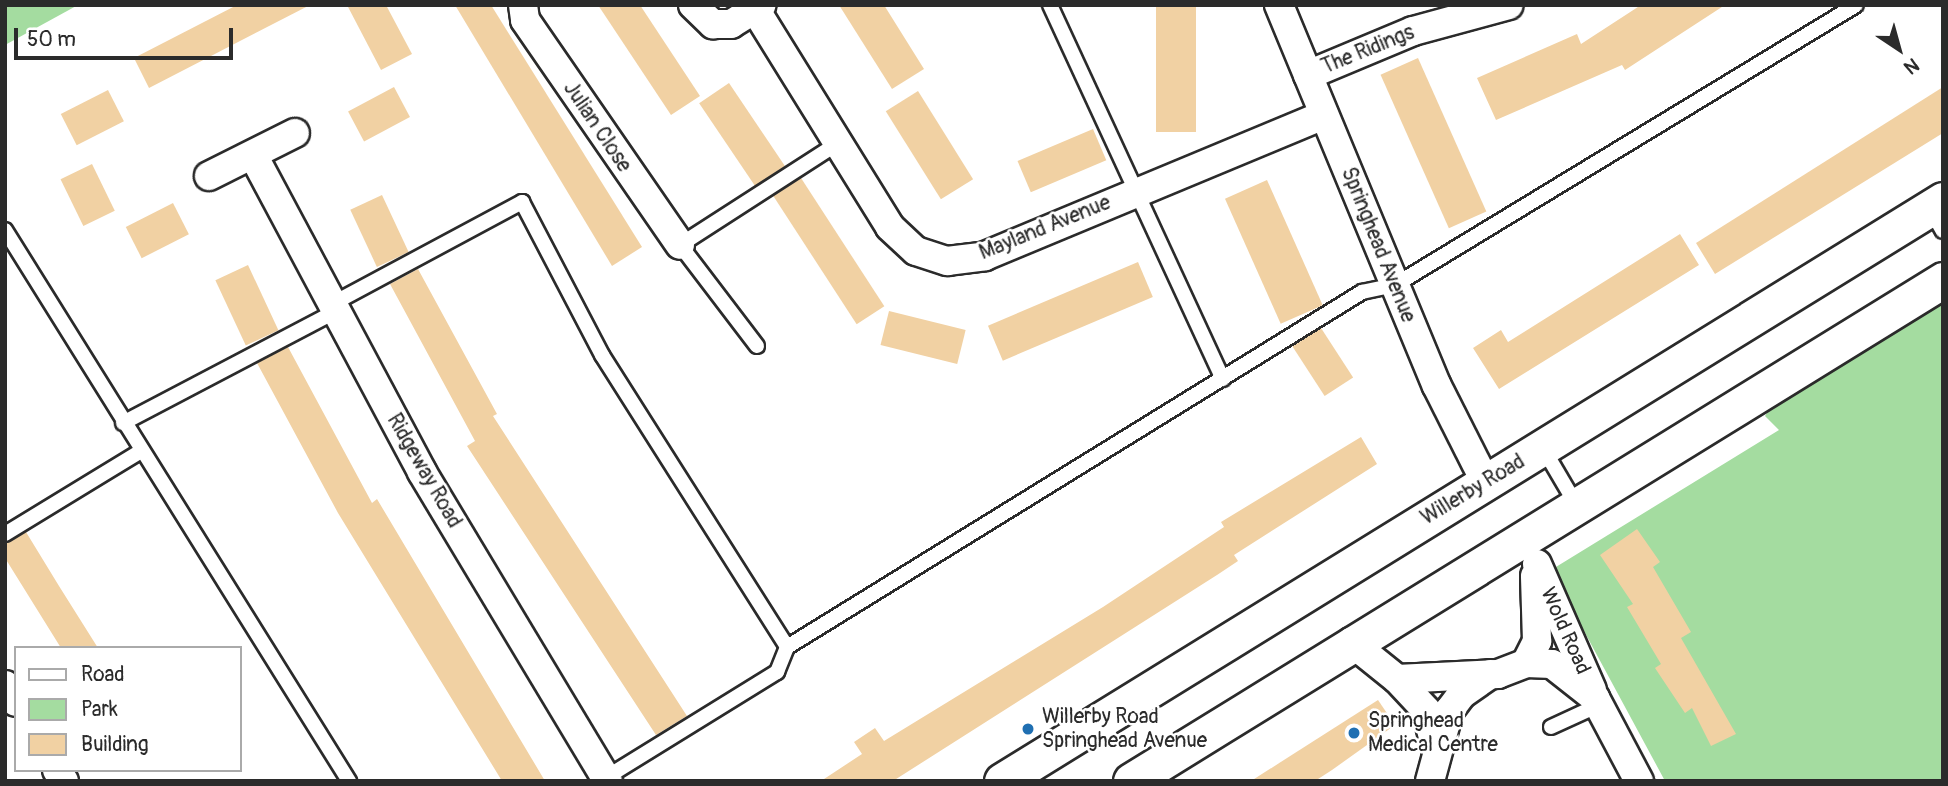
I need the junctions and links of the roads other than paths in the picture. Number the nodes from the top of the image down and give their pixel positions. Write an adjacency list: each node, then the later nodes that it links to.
1 (523, 5): 17 (street, Julian Close)
2 (693, 5): 7 (street, Mayland Avenue)
3 (1050, 5): 14 (lane)
4 (1279, 5): 8 (street, Springhead Avenue)
5 (1509, 5): 8 (street, The Ridings)
6 (1856, 5): 19 (lane)
7 (758, 7): 11 (street, Mayland Avenue)
8 (1308, 75): 9 (street, Springhead Avenue)
9 (1324, 114): 14 (street, Mayland Avenue); 19 (street, Springhead Avenue)
10 (295, 133): 12 (street)
11 (838, 143): 14 (street, Mayland Avenue); 17 (lane)
12 (253, 155): 13 (street); 20 (street, Ridgeway Road)
13 (209, 176)
14 (1135, 192): 22 (lane)
15 (1938, 213): 24 (street, Willerby Road)
16 (5, 230): 23 (lane)
17 (680, 245): 21 (lane)
18 (1943, 280): 27 (street)
19 (1395, 285): 22 (lane); 26 (street, Springhead Avenue)
20 (334, 308): 23 (lane); 31 (lane); 38 (street, Ridgeway Road)
21 (757, 346)
22 (1223, 379): 31 (lane)
23 (123, 423): 25 (lane)
24 (1543, 448): 26 (street, Willerby Road); 27 (lane)
25 (141, 451): 28 (lane); 39 (lane)
26 (1485, 481): 40 (street, Willerby Road)
27 (1578, 507): 29 (street)
28 (5, 534)
29 (1538, 548): 30 (street); 32 (street); 35 (street, Wold Road)
30 (1351, 642): 34 (street); 41 (street)
31 (787, 647): 38 (lane)
32 (1526, 663): 33 (street); 35 (street)
33 (1491, 674): 34 (street); 37 (street)
34 (1397, 679): 37 (street)
35 (1597, 701): 36 (lane); 43 (street, Wold Road)
36 (1551, 727)
37 (1436, 752): 42 (street)
38 (605, 780)
39 (349, 781)
40 (1002, 781)
41 (1131, 781)
42 (1430, 781)
43 (1639, 781)

